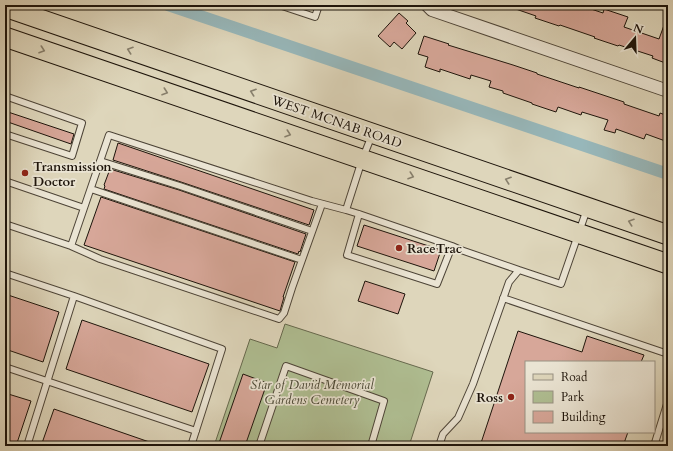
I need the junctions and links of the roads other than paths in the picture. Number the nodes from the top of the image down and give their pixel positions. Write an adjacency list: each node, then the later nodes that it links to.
1 (278, 5): 2 (lane)
2 (319, 5)
3 (427, 5): 6 (street)
4 (5, 7): 9 (main road, WEST MCNAB ROAD, one-way to 4)
5 (5, 37): 10 (main road, one-way to 10)
6 (668, 91)
7 (5, 96): 8 (lane)
8 (5, 134)
9 (373, 134): 10 (lane); 15 (main road, WEST MCNAB ROAD, one-way to 9)
10 (362, 160): 17 (lane); 21 (main road, one-way to 21)
11 (100, 161): 13 (lane); 14 (lane); 20 (lane)
12 (5, 181): 16 (lane)
13 (91, 189): 16 (lane); 25 (lane)
14 (322, 204): 17 (lane); 20 (lane)
15 (587, 207): 21 (lane); 22 (main road, WEST MCNAB ROAD, one-way to 15)
16 (84, 208): 23 (lane)
17 (346, 210): 18 (lane)
18 (359, 214): 24 (lane); 24 (lane)
19 (5, 224): 23 (lane)
20 (312, 231): 25 (lane)
21 (578, 234): 26 (main road); 27 (lane)
22 (668, 235)
23 (71, 246): 25 (lane)
24 (452, 246): 27 (lane)
25 (302, 260)
26 (668, 264)
27 (519, 270): 30 (lane)
28 (5, 273): 29 (lane)
29 (74, 296): 33 (lane); 35 (lane)
30 (503, 298): 31 (lane); 40 (lane)
31 (668, 354)
32 (5, 367): 33 (lane)
33 (48, 382): 35 (lane); 36 (lane)
34 (668, 401): 41 (lane)
35 (196, 431): 37 (lane)
36 (27, 446)
37 (191, 446)
38 (259, 446): 39 (lane)
39 (371, 446)
40 (439, 446)
41 (654, 446)

